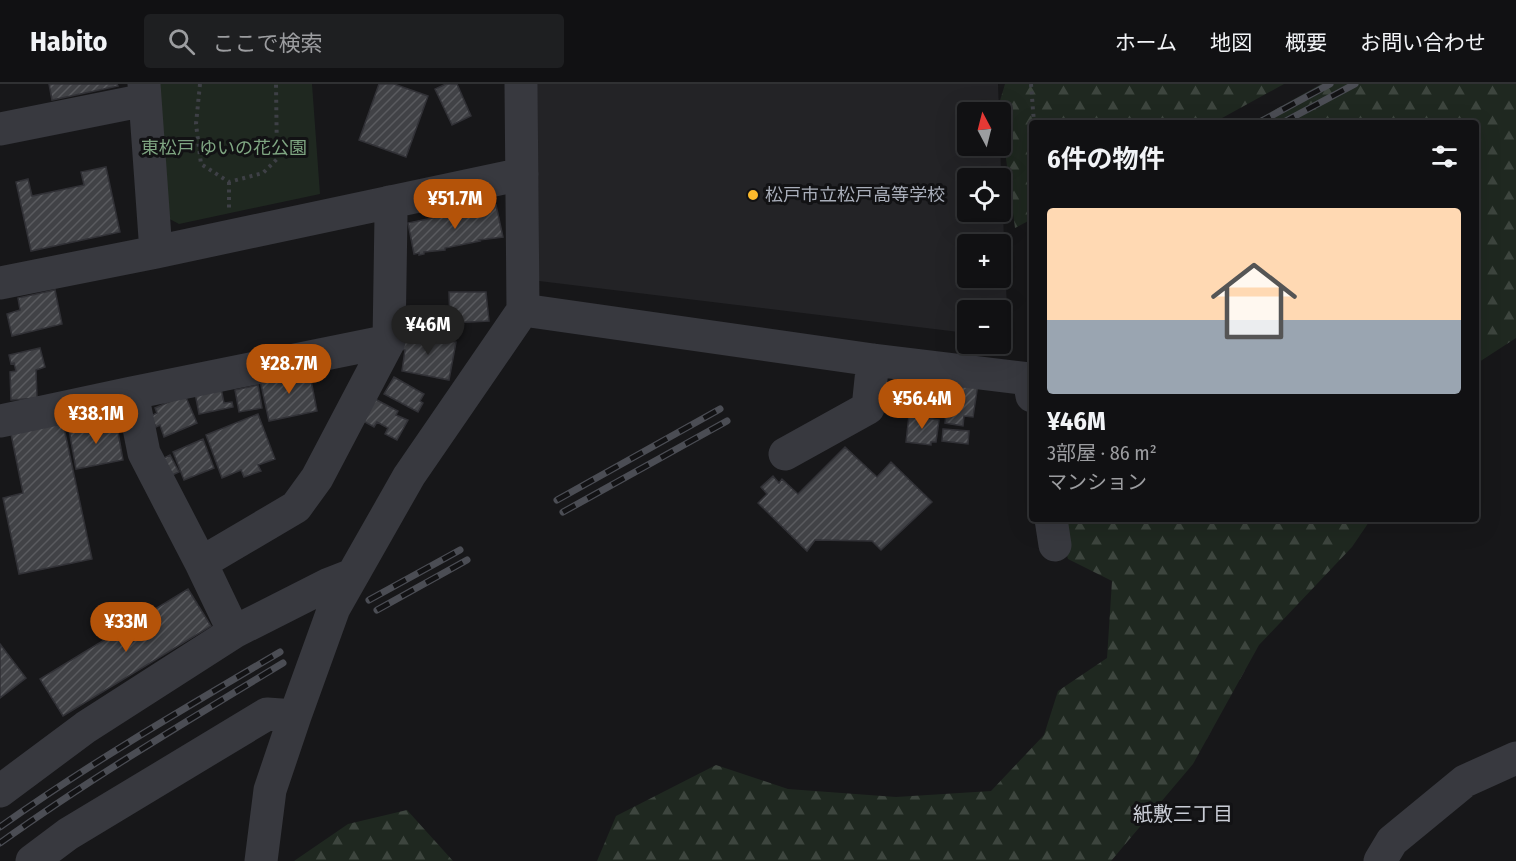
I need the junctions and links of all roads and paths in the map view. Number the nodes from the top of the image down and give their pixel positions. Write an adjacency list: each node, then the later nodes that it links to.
1 (200, 84): 9 (path)
2 (276, 84): 9 (path)
3 (521, 84): 8 (street)
4 (1031, 84): 6 (path)
5 (145, 92): 7 (street); 12 (street)
6 (1034, 120)
7 (0, 129)
8 (522, 174): 10 (street); 14 (street)
9 (229, 182): 11 (path)
10 (389, 202): 12 (street); 15 (street)
11 (229, 220)
12 (156, 252): 13 (street)
13 (0, 283)
14 (523, 310): 16 (street); 22 (street)
15 (389, 341): 18 (street); 21 (street)
16 (873, 360): 17 (street); 20 (street)
17 (1029, 379)
18 (132, 393): 19 (street); 21 (street)
19 (0, 421)
20 (785, 454)
21 (201, 563): 23 (street)
22 (352, 575): 23 (street); 24 (street)
23 (234, 632): 26 (street)
24 (295, 716): 27 (street); 28 (street)
25 (1516, 758): 29 (street)
26 (0, 791)
27 (32, 861)
28 (261, 861)
29 (1380, 861)

